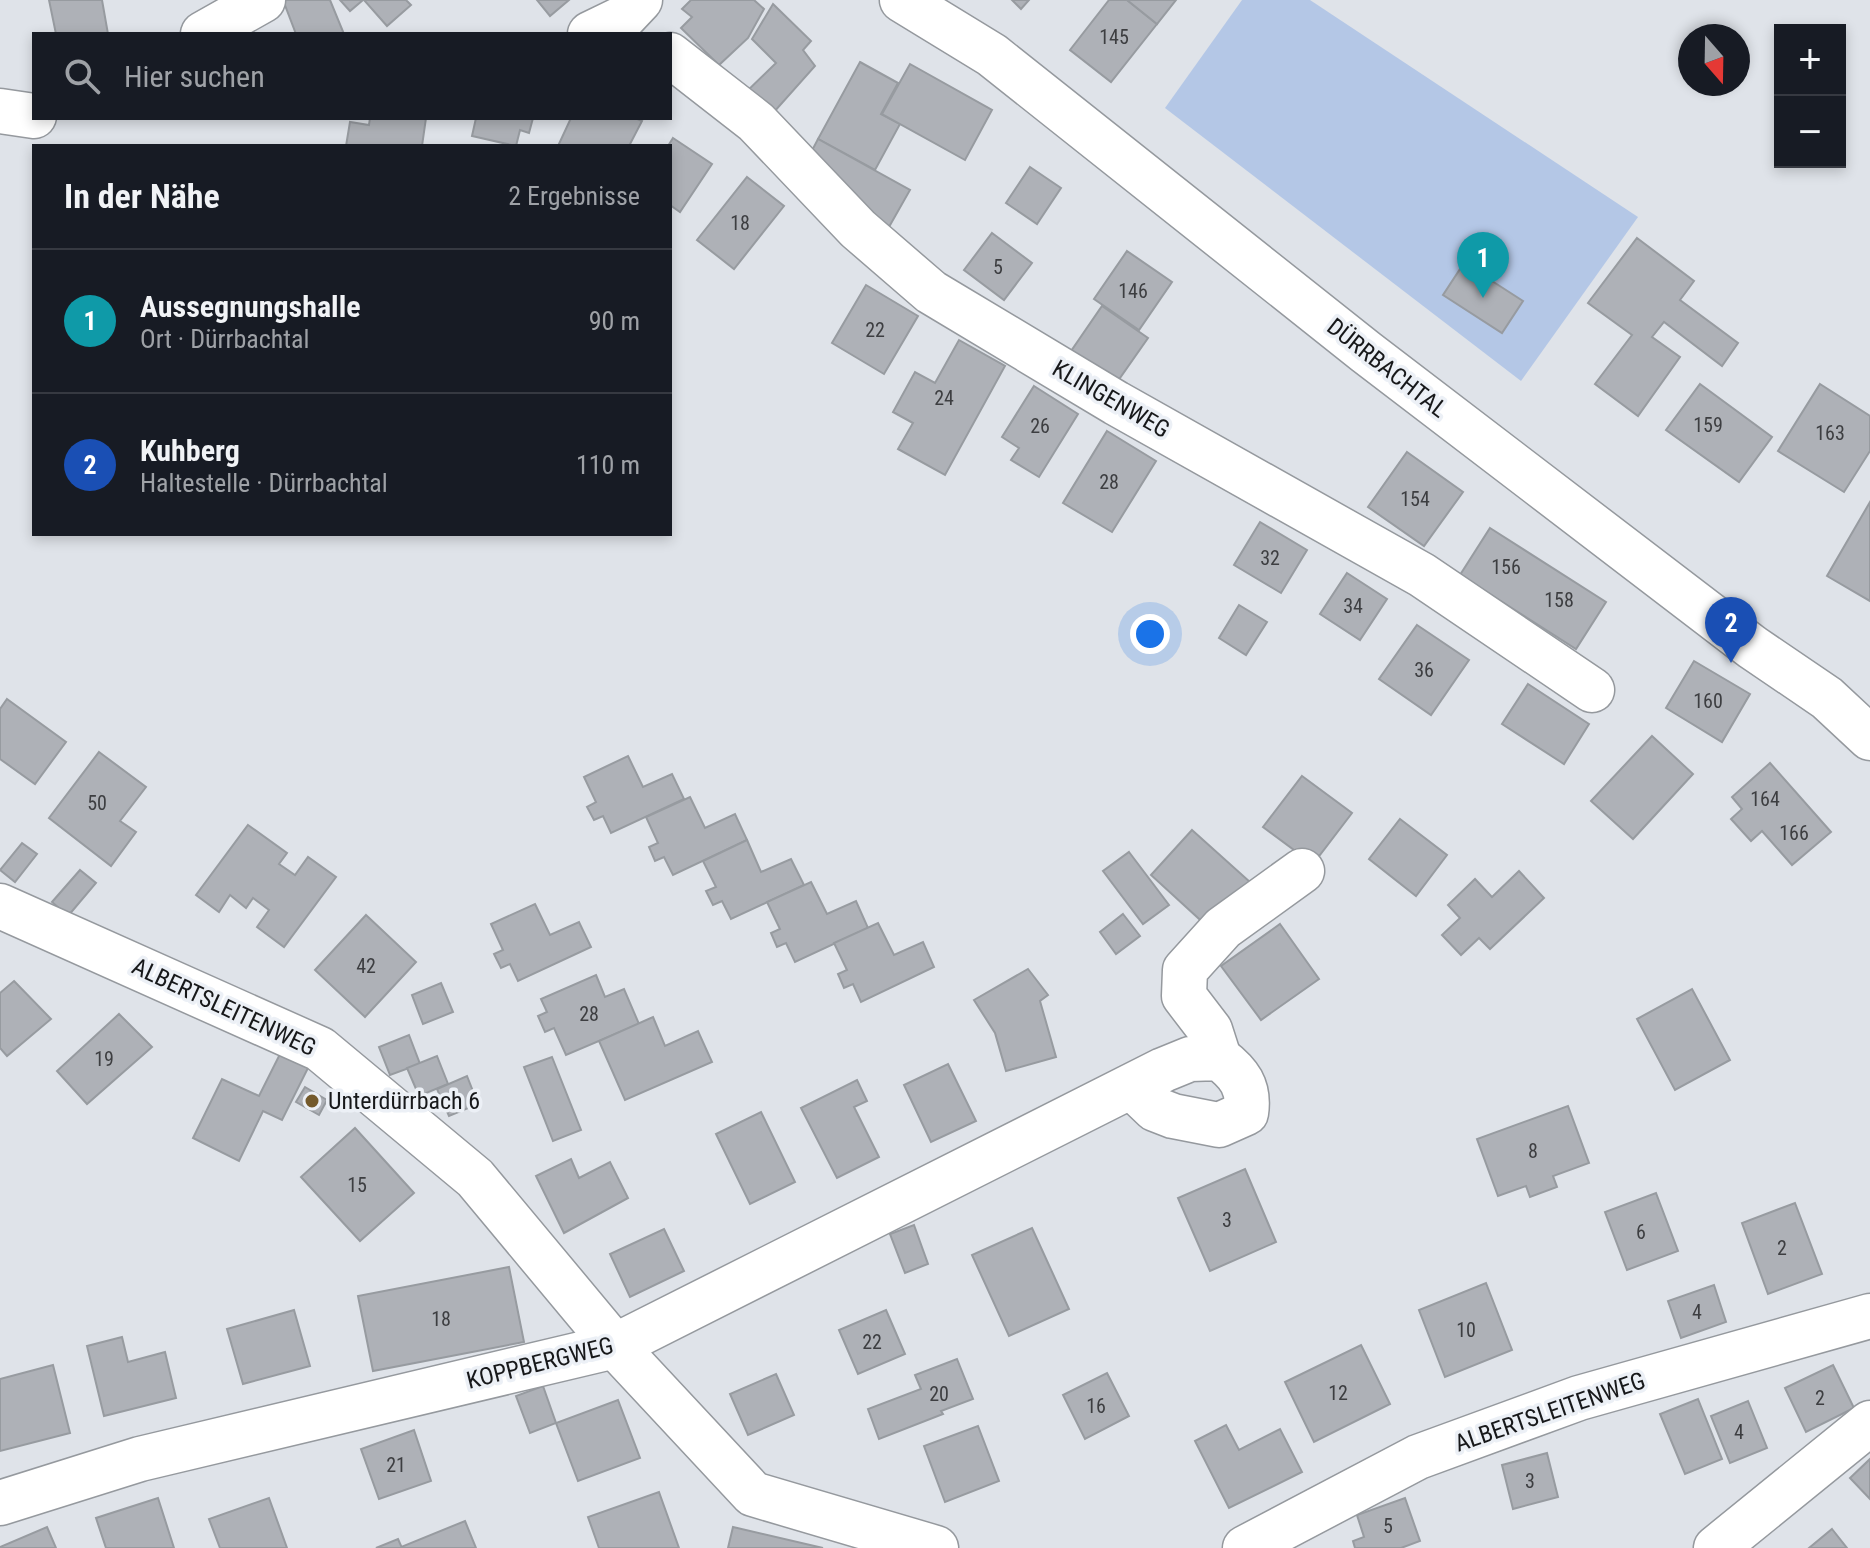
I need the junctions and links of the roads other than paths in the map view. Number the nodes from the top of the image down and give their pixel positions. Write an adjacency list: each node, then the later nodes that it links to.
1 (263, 0): 3 (street)
2 (902, 0): 8 (street, DÜRRBACHTAL)
3 (207, 32)
4 (672, 57): 7 (street, KLINGENWEG)
5 (0, 111): 6 (street)
6 (32, 116)
7 (1592, 690)
8 (1870, 738)
9 (1302, 871): 11 (street)
10 (0, 906): 14 (street, ALBERTSLEITENWEG)
11 (1219, 1058): 12 (street, KOPPBERGWEG); 12 (street)
12 (1132, 1087): 14 (street, KOPPBERGWEG)
13 (1870, 1316): 18 (street, ALBERTSLEITENWEG)
14 (615, 1346): 16 (street, KOPPBERGWEG); 17 (street, ALBERTSLEITENWEG)
15 (1870, 1423): 19 (street)
16 (0, 1503)
17 (927, 1547)
18 (1245, 1548)
19 (1716, 1548)

